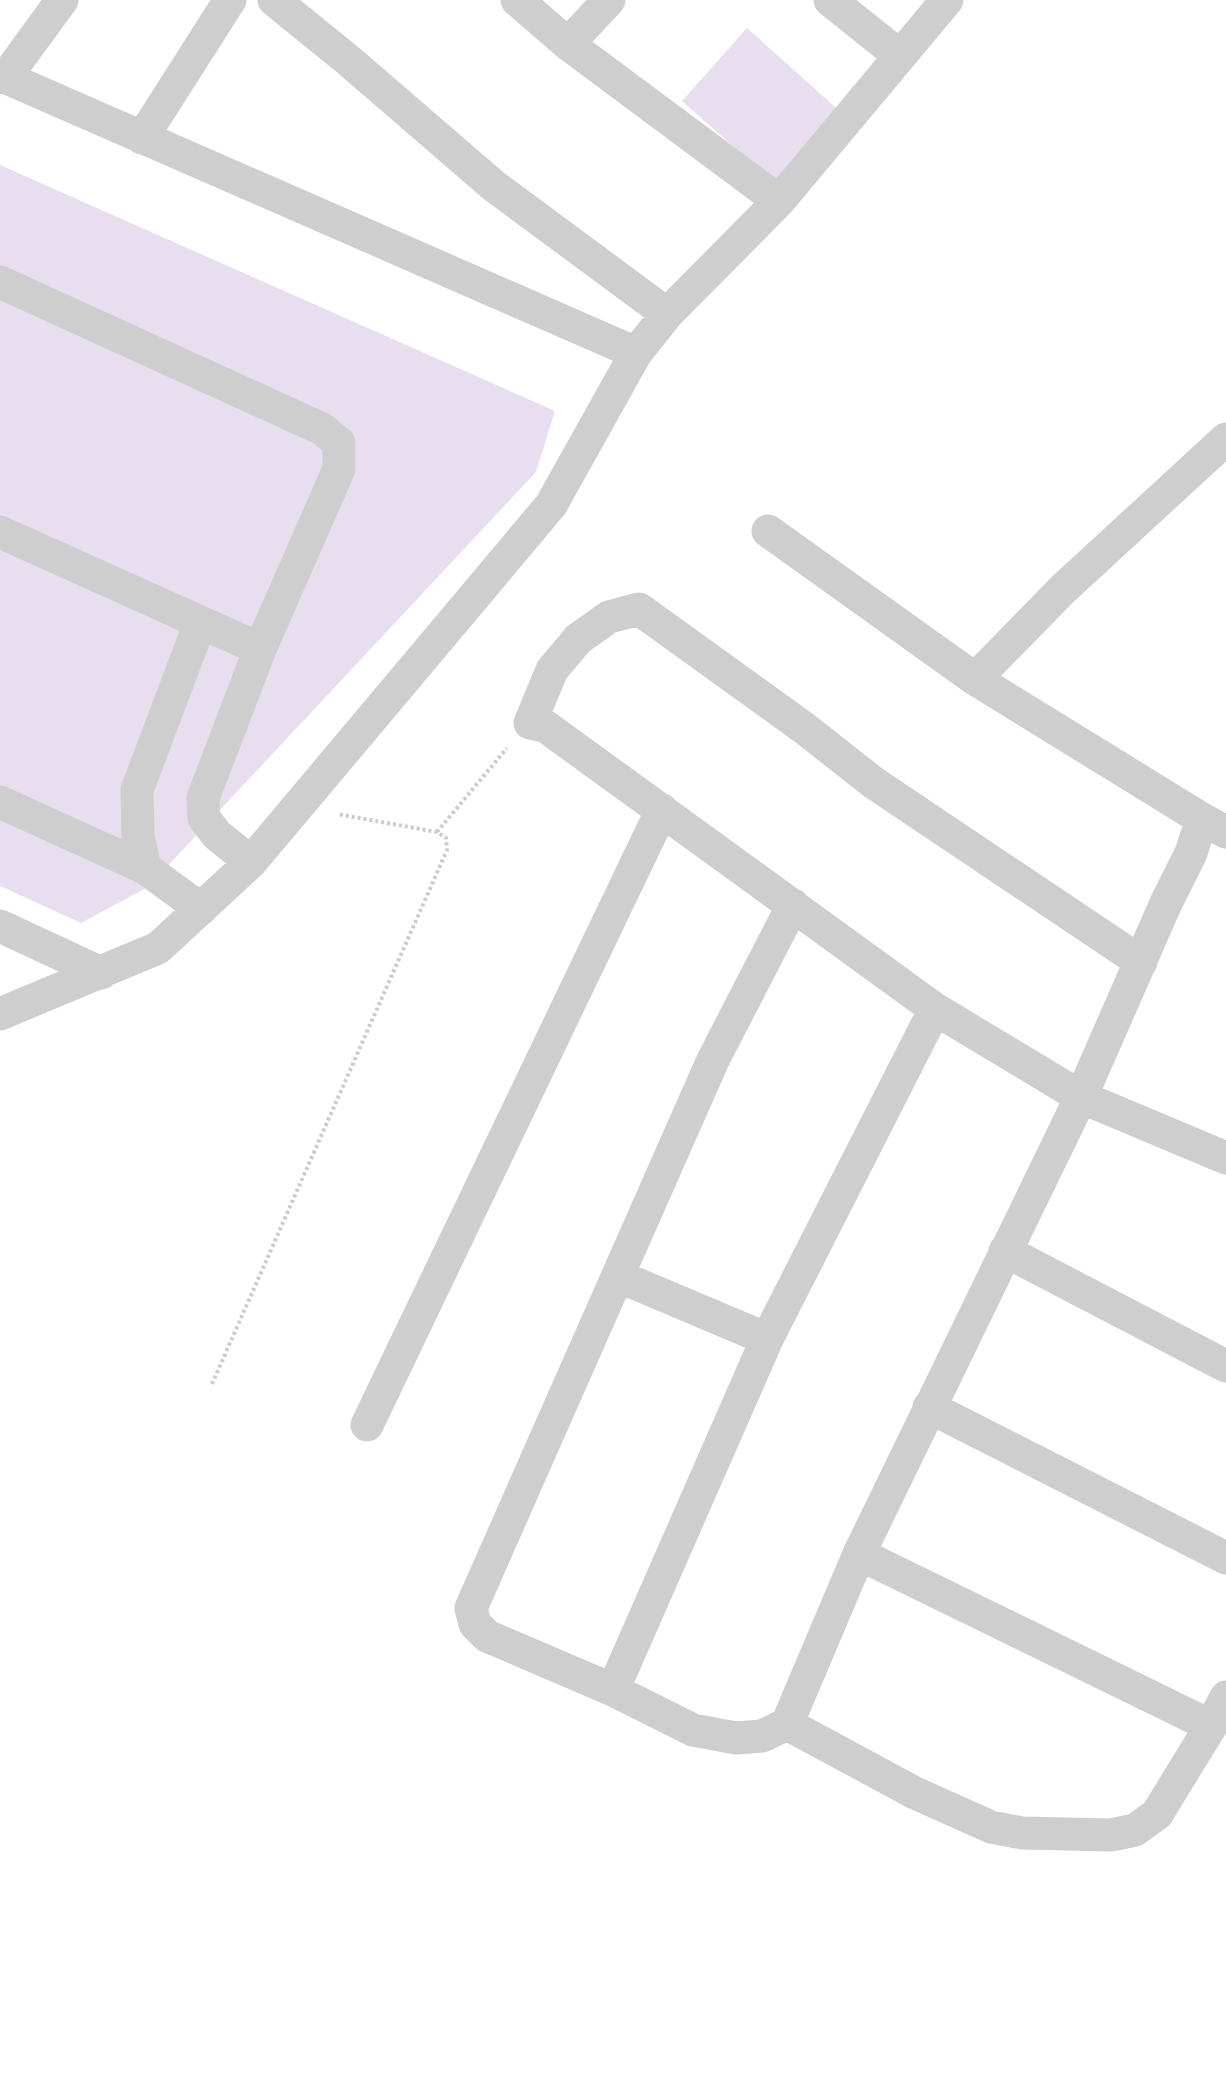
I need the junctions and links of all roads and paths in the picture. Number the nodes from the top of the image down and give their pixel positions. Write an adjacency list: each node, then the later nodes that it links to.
1 (62, 0): 10 (street)
2 (230, 0): 11 (street)
3 (274, 0): 14 (street)
4 (517, 0): 8 (street)
5 (609, 0): 8 (street)
6 (830, 0): 9 (street)
7 (947, 0): 9 (street)
8 (568, 44): 12 (street)
9 (900, 56): 12 (street)
10 (3, 77): 11 (street)
11 (142, 138): 15 (street)
12 (779, 201): 14 (street)
13 (0, 282): 20 (street)
14 (667, 314): 15 (street)
15 (636, 354): 24 (street)
16 (1226, 439): 21 (street)
17 (768, 531): 21 (street)
18 (0, 532): 19 (street)
19 (200, 623): 20 (street); 29 (street)
20 (260, 649): 28 (street)
21 (975, 679): 26 (street)
22 (530, 723): 25 (street); 27 (path); 33 (street)
23 (0, 802): 29 (street)
24 (298, 807): 27 (path); 28 (street)
25 (662, 810): 30 (street); 45 (street)
26 (1214, 825): 33 (street)
27 (437, 832): 43 (path)
28 (250, 862): 31 (street)
29 (145, 868): 31 (street)
30 (793, 905): 35 (street); 40 (street)
31 (201, 909): 34 (street)
32 (0, 926): 34 (street)
33 (1141, 962): 37 (street)
34 (101, 973): 36 (street)
35 (935, 1009): 37 (street); 41 (street)
36 (0, 1014)
37 (1081, 1097): 38 (street); 39 (street)
38 (1226, 1158)
39 (1005, 1251): 42 (street); 44 (street)
40 (618, 1276): 41 (street); 48 (street)
41 (767, 1339): 48 (street)
42 (1226, 1365)
43 (212, 1384)
44 (929, 1407): 46 (street); 47 (street)
45 (367, 1425)
46 (859, 1554): 50 (street); 51 (street)
47 (1226, 1558)
48 (613, 1690): 50 (street)
49 (1226, 1697): 51 (street)
50 (787, 1724): 51 (street)
51 (1211, 1726)

